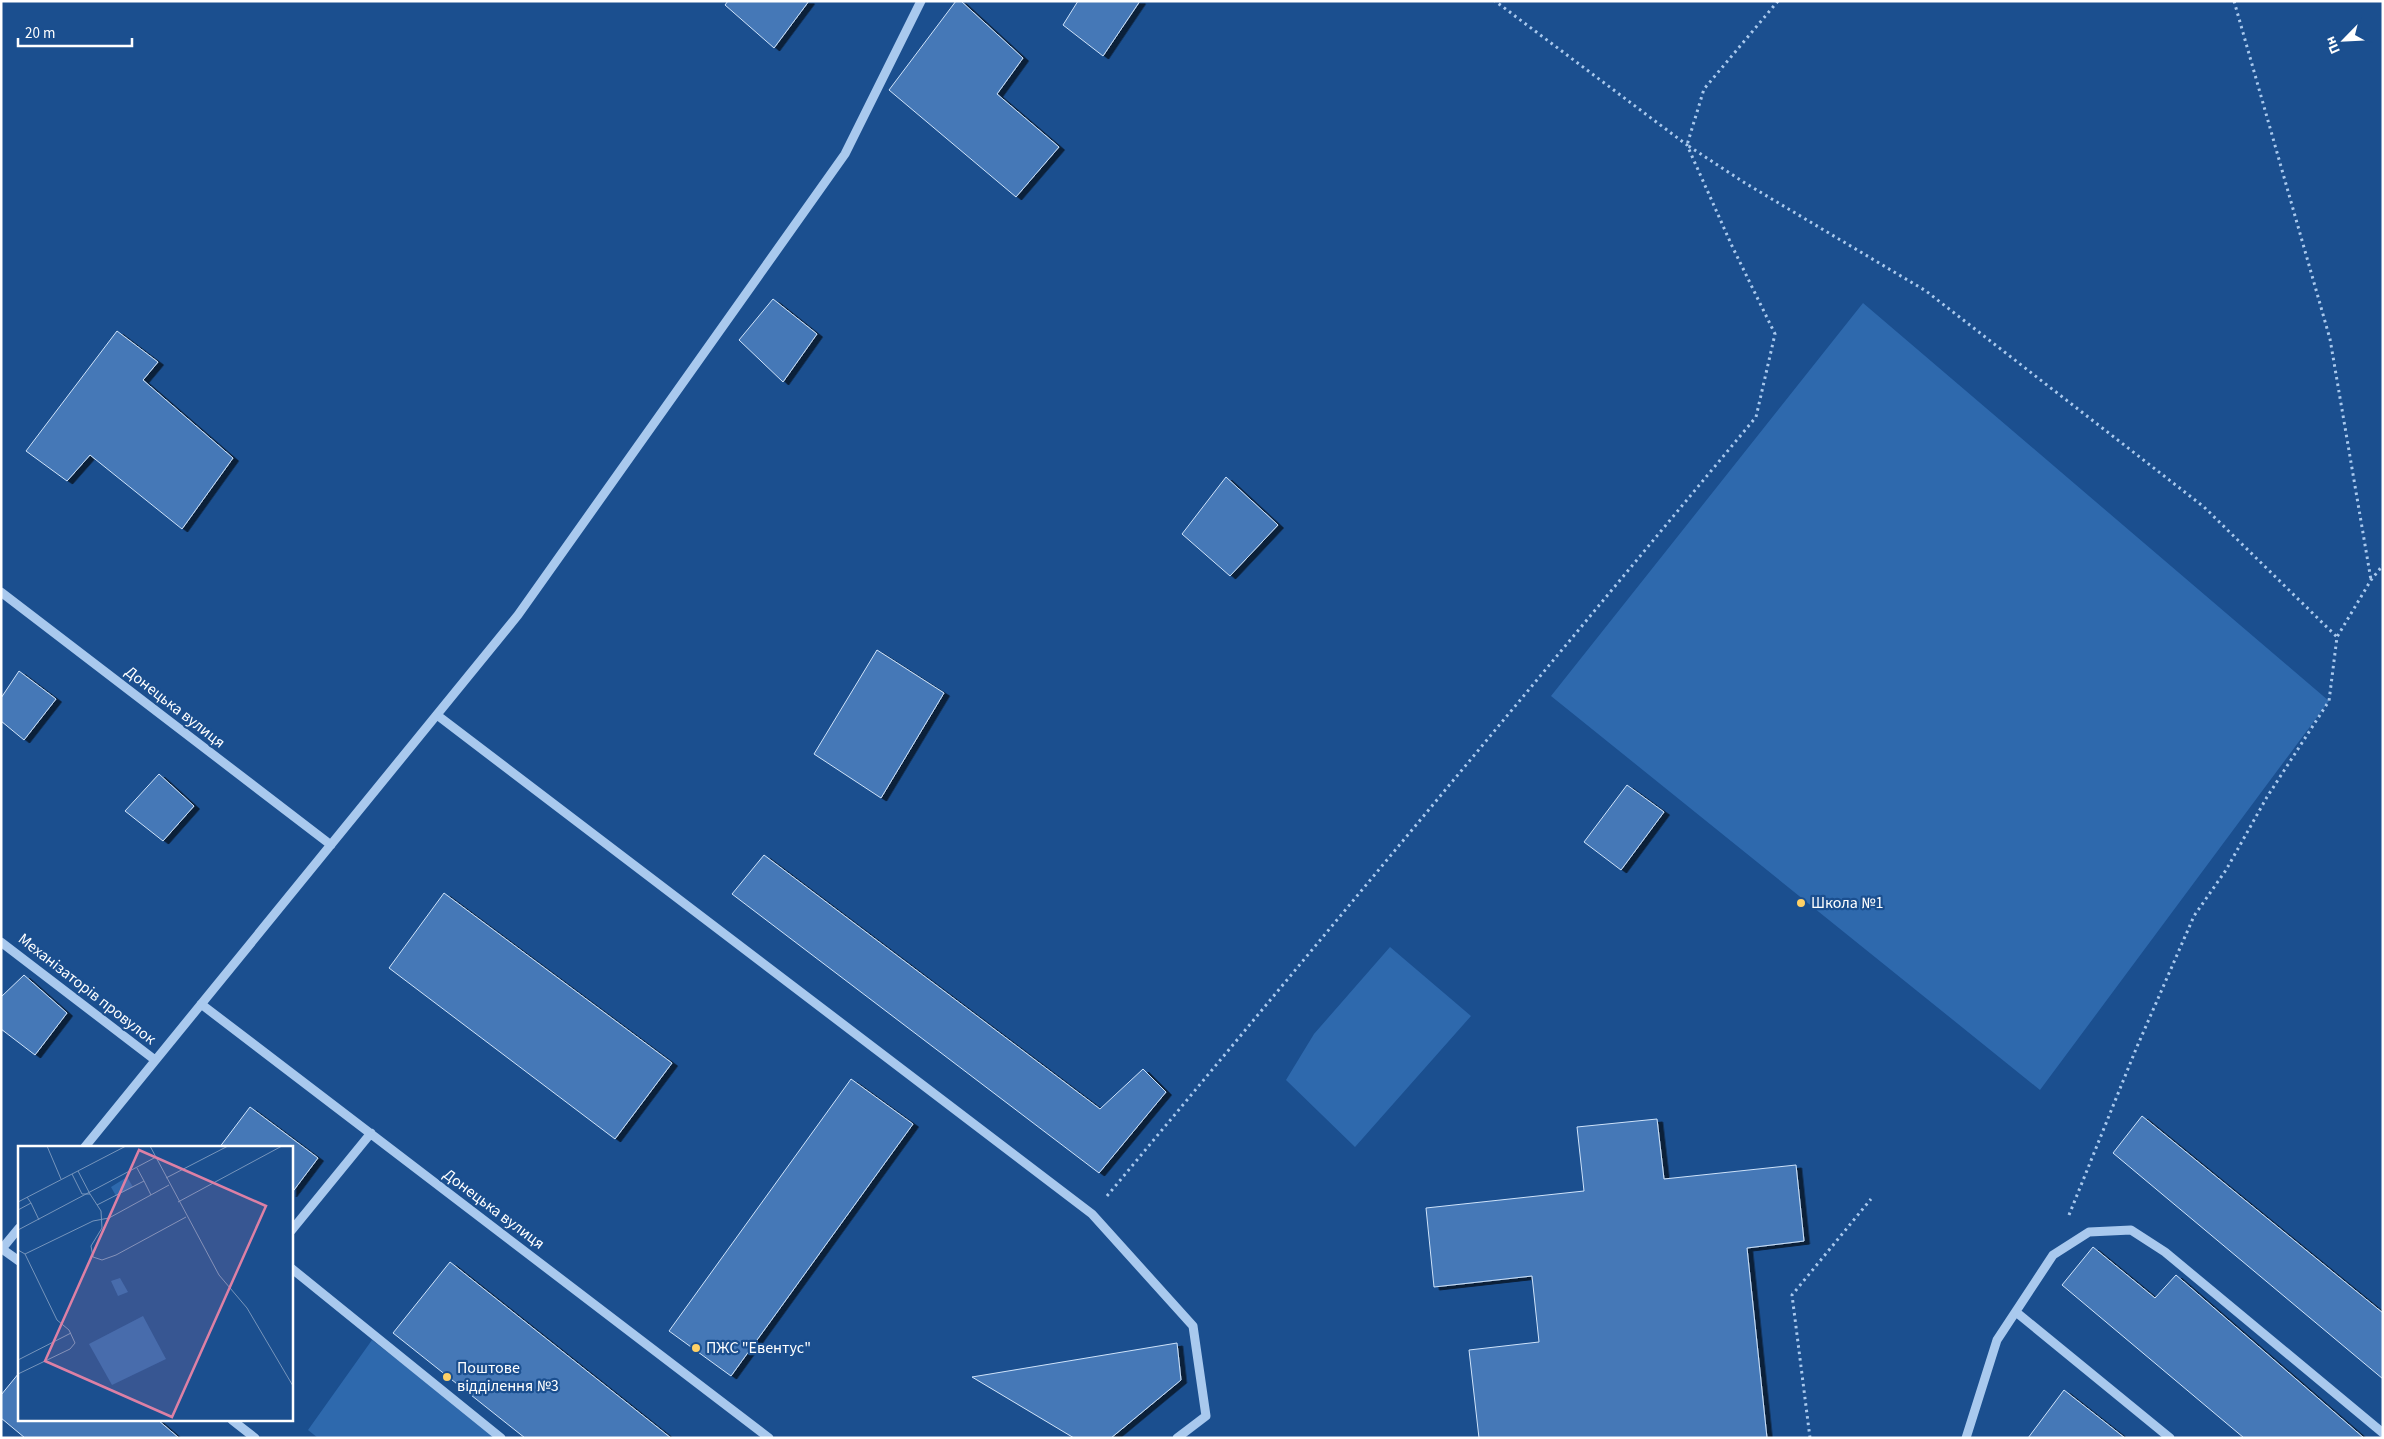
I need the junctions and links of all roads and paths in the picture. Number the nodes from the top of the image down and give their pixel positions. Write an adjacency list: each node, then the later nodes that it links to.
1 (921, 1): 10 (street)
2 (1495, 1): 5 (path)
3 (1778, 1): 5 (path)
4 (2234, 1): 7 (path)
5 (1687, 145): 9 (path); 18 (path)
6 (2383, 565): 7 (path)
7 (2371, 580): 9 (path)
8 (1, 592): 11 (street, Донецька вулиця)
9 (2337, 638): 22 (path)
10 (437, 715): 11 (street); 18 (street)
11 (331, 845): 13 (street)
12 (1, 942): 14 (street, Механізаторів провулок)
13 (201, 1004): 14 (street); 15 (street, Донецька вулиця)
14 (155, 1060): 16 (street)
15 (371, 1133): 20 (street); 30 (street, Донецька вулиця)
16 (86, 1146)
17 (1871, 1199): 32 (path)
18 (1092, 1214): 31 (street)
19 (18, 1229): 21 (street)
20 (292, 1230)
21 (2, 1249): 23 (street)
22 (2053, 1255): 25 (street); 27 (street)
23 (18, 1260)
24 (292, 1269): 29 (street)
25 (2016, 1312): 33 (street); 34 (street)
26 (235, 1422): 28 (street)
27 (2383, 1433)
28 (255, 1438)
29 (501, 1438)
30 (769, 1438)
31 (1177, 1438)
32 (1810, 1438)
33 (1966, 1438)
34 (2170, 1438)

